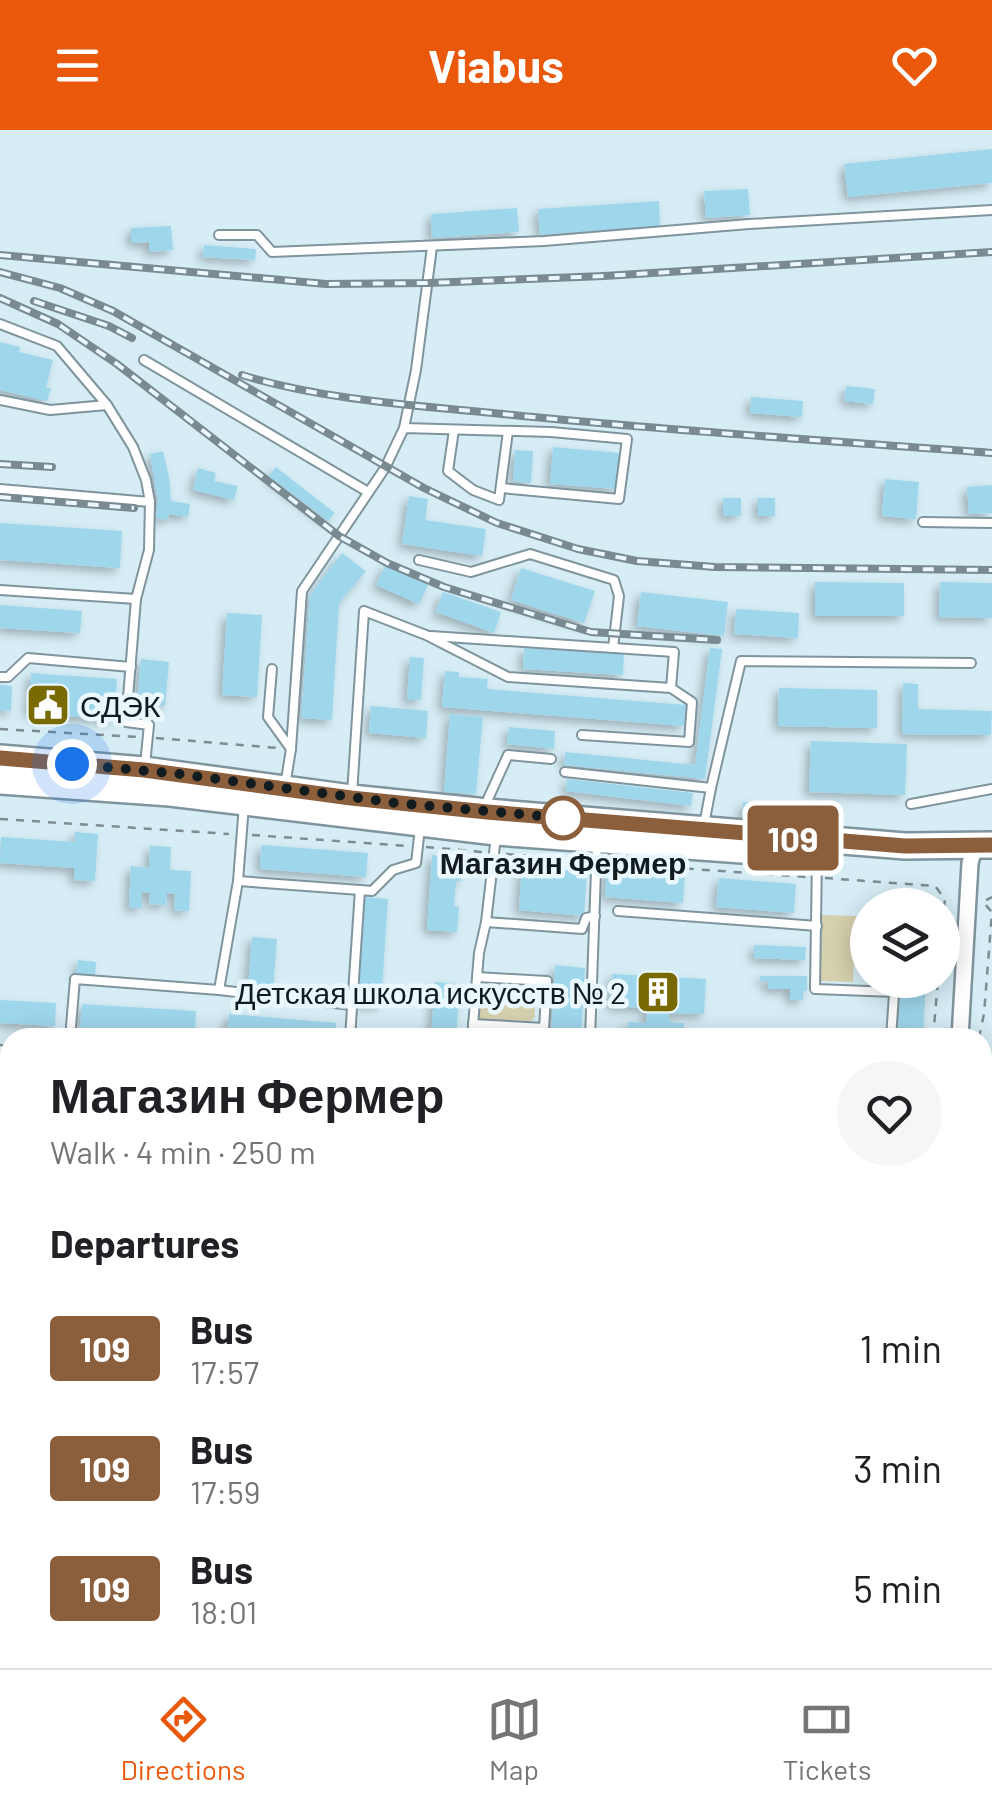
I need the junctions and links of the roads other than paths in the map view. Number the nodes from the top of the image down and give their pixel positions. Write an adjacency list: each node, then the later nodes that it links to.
1 (992, 210): 3 (lane)
2 (219, 235): 3 (lane)
3 (432, 247): 8 (lane)
4 (0, 324): 7 (lane)
5 (144, 360): 13 (lane)
6 (0, 400): 7 (lane)
7 (107, 405): 14 (lane)
8 (404, 428): 9 (lane); 13 (lane)
9 (454, 430): 10 (lane); 11 (lane)
10 (508, 431): 11 (lane); 11 (lane)
11 (500, 488)
12 (0, 489): 14 (lane)
13 (368, 492): 28 (lane)
14 (150, 502): 19 (lane)
15 (923, 522): 16 (lane)
16 (992, 523)
17 (418, 560): 21 (lane)
18 (0, 590): 19 (lane)
19 (136, 599): 23 (lane)
20 (426, 636): 21 (lane); 26 (lane); 37 (lane)
21 (613, 648): 26 (lane)
22 (971, 663): 34 (lane)
23 (131, 667): 25 (lane); 31 (lane)
24 (272, 669): 28 (lane)
25 (0, 677)
26 (671, 688): 27 (lane)
27 (582, 735)
28 (290, 749): 36 (lane)
29 (0, 758): 31 (main road)
30 (551, 760): 41 (lane)
31 (144, 770): 36 (main road)
32 (564, 772): 34 (lane)
33 (0, 781): 38 (main road)
34 (711, 788): 40 (lane)
35 (992, 789): 39 (lane)
36 (284, 797): 37 (main road); 38 (main road); 42 (main road)
37 (351, 798): 41 (main road)
38 (244, 801): 46 (lane)
39 (911, 804)
40 (704, 829): 41 (main road); 44 (main road)
41 (492, 832): 42 (main road); 43 (main road); 50 (lane)
42 (419, 835): 47 (lane)
43 (597, 850): 45 (main road); 49 (lane)
44 (984, 851): 45 (main road); 63 (street)
45 (816, 866): 51 (lane)
46 (238, 880): 47 (lane); 53 (lane)
47 (360, 890): 56 (lane)
48 (618, 912): 51 (lane)
49 (595, 916): 50 (lane); 61 (lane)
50 (486, 922): 52 (lane)
51 (817, 926): 54 (lane)
52 (477, 978): 57 (lane); 57 (lane)
53 (219, 990): 56 (lane); 58 (lane)
54 (850, 990)
55 (895, 998): 62 (lane)
56 (352, 1004): 59 (lane)
57 (473, 1024): 60 (lane)
58 (71, 1028)
59 (351, 1028)
60 (473, 1028)
61 (590, 1028)
62 (893, 1028)
63 (961, 1028)

